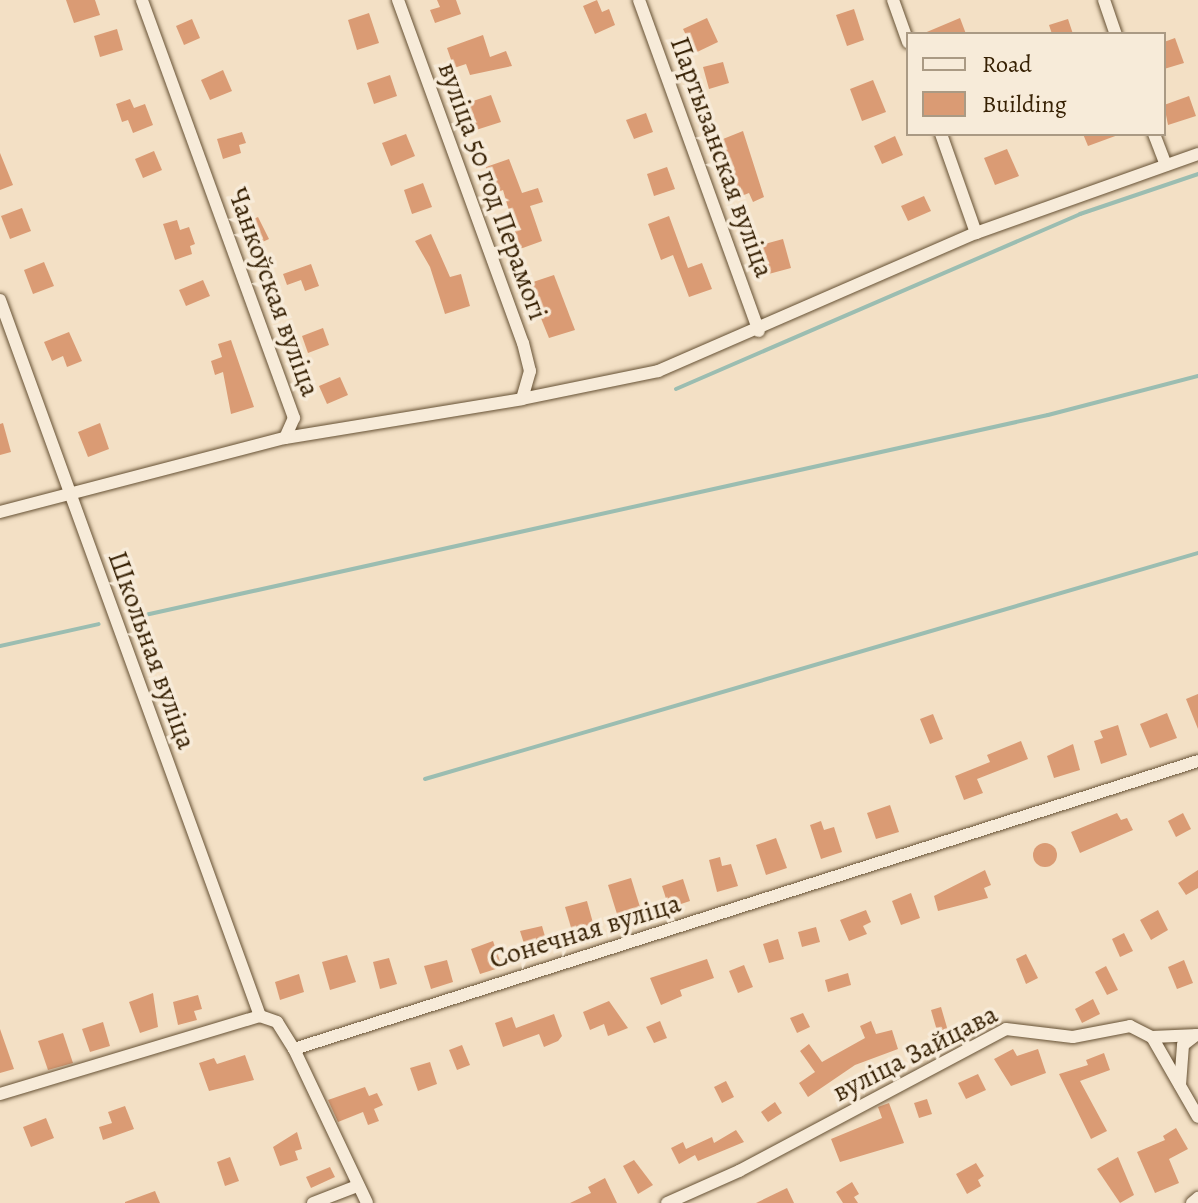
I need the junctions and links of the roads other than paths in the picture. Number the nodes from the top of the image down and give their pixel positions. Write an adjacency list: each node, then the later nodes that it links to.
1 (142, 0): 16 (street, Чанкоўская вуліца)
2 (398, 0): 15 (street, вуліца 50 год Перамогі)
3 (639, 0): 14 (street, Партызанская вуліца)
4 (893, 0): 7 (street)
5 (1104, 0): 6 (street)
6 (1115, 32)
7 (906, 36)
8 (942, 136): 12 (street)
9 (1155, 136): 11 (street)
10 (1198, 154): 11 (street)
11 (1166, 165): 12 (street)
12 (976, 233): 14 (street)
13 (0, 300): 17 (street, Школьная вуліца)
14 (759, 331): 15 (street)
15 (522, 399): 16 (street)
16 (285, 438): 17 (street, Чанкоўская вуліца)
17 (71, 495): 18 (street, Чанкоўская вуліца); 20 (street, Школьная вуліца)
18 (0, 512)
19 (1198, 761): 23 (street, Сонечная вуліца)
20 (260, 1016): 23 (street); 25 (street)
21 (1197, 1035): 22 (street, вуліца Зайцава); 24 (street)
22 (1152, 1037): 24 (street); 31 (street, вуліца Зайцава)
23 (294, 1049): 27 (street)
24 (1181, 1088): 26 (street)
25 (0, 1094)
26 (1198, 1117)
27 (357, 1186): 29 (street); 30 (street)
28 (1198, 1198): 32 (street)
29 (313, 1203)
30 (367, 1203)
31 (667, 1203)
32 (1192, 1203)

